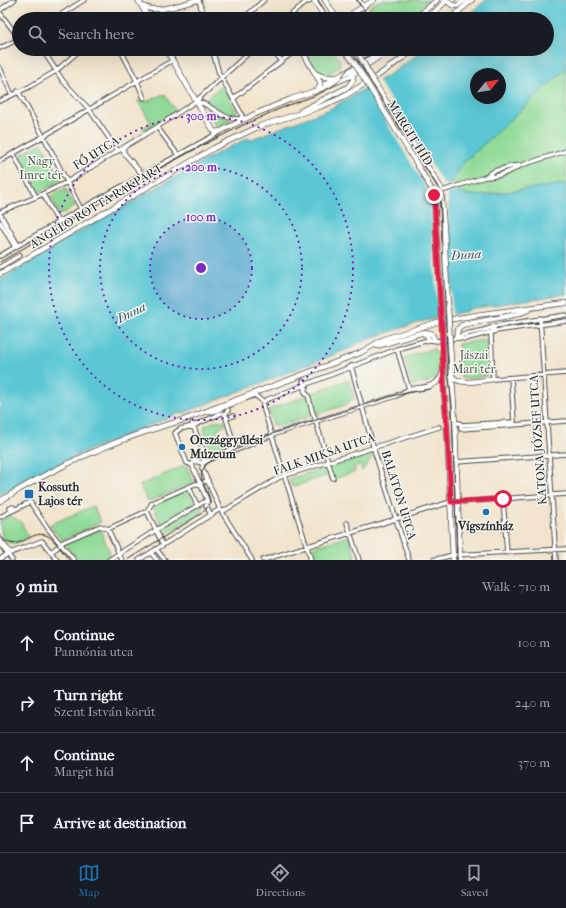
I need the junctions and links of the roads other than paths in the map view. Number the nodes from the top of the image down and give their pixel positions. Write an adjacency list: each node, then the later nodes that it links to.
1 (14, 0): 15 (street)
2 (84, 0): 16 (street)
3 (198, 0): 13 (main road); 18 (street)
4 (264, 0): 19 (street)
5 (312, 0): 20 (street); 21 (main road)
6 (325, 0): 22 (main road)
7 (359, 0): 14 (street)
8 (374, 0): 14 (main road)
9 (447, 0): 10 (main road); 25 (main road)
10 (465, 0)
11 (472, 0): 26 (main road)
12 (435, 1): 24 (main road)
13 (140, 2): 17 (main road)
14 (364, 7): 23 (main road)
15 (0, 11): 27 (street)
16 (65, 12)
17 (145, 12)
18 (202, 12)
19 (250, 12)
20 (294, 12)
21 (321, 12)
22 (333, 12)
23 (356, 12)
24 (423, 12)
25 (434, 12)
26 (458, 12)
27 (12, 29)
28 (12, 42): 29 (street)
29 (0, 48)
30 (46, 56): 48 (street)
31 (73, 56): 48 (street)
32 (124, 56): 53 (street)
33 (170, 56): 44 (main road)
34 (214, 56): 52 (street)
35 (246, 56): 52 (street, FŐ UTCA)
36 (278, 56): 45 (street)
37 (287, 56): 45 (street)
38 (305, 56): 49 (main road)
39 (349, 56): 109 (main road, MARGIT HÍD, bridge)
40 (360, 56): 77 (main road, MARGIT HÍD, bridge)
41 (373, 56): 47 (main road)
42 (380, 56): 50 (main road)
43 (406, 56): 62 (main road, ANGELO ROTTA RAKPART)
44 (173, 60): 53 (street); 60 (main road)
45 (281, 60): 58 (street)
46 (0, 68): 56 (street)
47 (353, 69): 50 (main road); 51 (main road)
48 (56, 71): 55 (street); 61 (street)
49 (315, 72): 51 (main road); 54 (main road)
50 (352, 74): 54 (main road); 62 (main road)
51 (342, 75): 54 (main road)
52 (222, 78): 58 (street); 60 (street, FŐ UTCA)
53 (137, 81): 57 (street); 61 (street)
54 (317, 89): 63 (main road)
55 (18, 92): 56 (street); 68 (street)
56 (12, 95): 59 (street)
57 (144, 98)
58 (233, 99): 64 (street)
59 (0, 101)
60 (196, 101): 64 (street); 66 (street, FŐ UTCA); 67 (main road)
61 (89, 109): 68 (street); 71 (street)
62 (297, 115): 88 (main road, ANGELO ROTTA RAKPART)
63 (253, 116): 64 (street); 65 (main road)
64 (242, 118): 65 (street)
65 (237, 124): 67 (main road)
66 (158, 127): 69 (street, FŐ UTCA); 73 (street)
67 (221, 131): 73 (street)
68 (44, 136): 72 (street); 76 (street)
69 (123, 148): 71 (street, FŐ UTCA); 75 (street)
70 (566, 151): 77 (street)
71 (118, 152): 76 (street, FŐ UTCA)
72 (13, 153): 74 (street); 79 (street)
73 (178, 155): 75 (street)
74 (0, 161)
75 (142, 174): 80 (street)
76 (67, 182): 78 (street, FŐ UTCA); 80 (street)
77 (442, 191): 106 (main road, MARGIT HÍD, bridge)
78 (43, 194): 79 (street, FŐ UTCA); 83 (street)
79 (36, 198): 81 (street, FŐ UTCA)
80 (81, 209): 83 (street)
81 (0, 213): 84 (street)
82 (0, 222): 84 (street)
83 (58, 222): 84 (street)
84 (16, 246): 86 (street)
85 (20, 255): 87 (street)
86 (0, 256)
87 (0, 267)
88 (0, 274)
89 (566, 303): 90 (main road)
90 (533, 308): 98 (main road); 101 (main road)
91 (566, 315): 92 (street)
92 (540, 318): 94 (street, KATONA JÓZSEF UTCA); 95 (street)
93 (566, 321): 94 (street)
94 (540, 324): 97 (street); 105 (street, KATONA JÓZSEF UTCA)
95 (495, 326): 97 (street); 98 (street)
96 (420, 333): 99 (main road); 100 (main road); 101 (main road)
97 (491, 334): 98 (street); 108 (street)
98 (456, 338): 100 (street)
99 (429, 340): 100 (street); 102 (street)
100 (435, 340)
101 (371, 347): 114 (main road)
102 (397, 349): 103 (street); 111 (street)
103 (351, 366): 110 (street); 113 (street, BALATON UTCA)
104 (566, 373): 105 (street)
105 (544, 375): 107 (street); 119 (street, KATONA JÓZSEF UTCA)
106 (452, 377): 108 (main road); 120 (main road, MARGIT HÍD)
107 (511, 378): 108 (street); 121 (street)
108 (493, 379)
109 (442, 380): 111 (main road); 145 (main road)
110 (304, 383): 112 (street); 117 (street)
111 (409, 389): 113 (street)
112 (263, 402): 114 (street); 124 (street)
113 (363, 406): 117 (street); 125 (street, BALATON UTCA)
114 (206, 411): 144 (main road)
115 (233, 416): 116 (street)
116 (226, 418): 122 (street); 126 (street)
117 (315, 421): 124 (street); 131 (street)
118 (566, 421): 119 (street)
119 (547, 422): 121 (street); 129 (street, KATONA JÓZSEF UTCA)
120 (455, 423): 121 (street); 132 (main road, MARGIT HÍD)
121 (514, 423)
122 (192, 424): 128 (street); 134 (street)
123 (439, 427): 125 (street, FALK MIKSA UTCA)
124 (272, 435): 126 (street); 135 (street)
125 (374, 447): 131 (street, FALK MIKSA UTCA); 154 (street, BALATON UTCA)
126 (230, 450): 133 (street)
127 (566, 454): 129 (street)
128 (205, 455): 130 (street); 133 (street)
129 (549, 455): 132 (street); 141 (street, KATONA JÓZSEF UTCA)
130 (194, 461): 133 (street); 134 (street)
131 (328, 462): 135 (street, FALK MIKSA UTCA); 136 (street)
132 (456, 462): 146 (main road, MARGIT HÍD)
133 (202, 463): 137 (street)
134 (192, 465): 138 (street)
135 (285, 475): 151 (street, FALK MIKSA UTCA); 165 (street)
136 (333, 478)
137 (208, 480): 138 (street); 151 (street)
138 (200, 484): 139 (street); 143 (street)
139 (189, 486): 148 (street); 150 (street)
140 (566, 494): 141 (street)
141 (552, 495): 142 (street); 167 (street, KATONA JÓZSEF UTCA)
142 (503, 499): 146 (street); 156 (street)
143 (207, 500): 148 (street); 152 (street)
144 (0, 501)
145 (451, 502): 146 (street); 154 (street); 174 (main road)
146 (458, 502): 175 (main road, MARGIT HÍD)
147 (14, 505): 149 (street)
148 (197, 505): 159 (street)
149 (18, 508): 153 (street); 163 (street)
150 (147, 511): 158 (street); 159 (street)
151 (221, 511): 152 (street); 185 (street)
152 (211, 515): 164 (street)
153 (0, 517)
154 (396, 518): 160 (street); 189 (street, BALATON UTCA)
155 (347, 523): 160 (street)
156 (505, 526): 157 (street); 172 (street)
157 (468, 528)
158 (108, 529): 163 (street); 171 (street)
159 (156, 530): 164 (street); 171 (street)
160 (350, 532): 165 (street); 188 (street)
161 (0, 540): 173 (street)
162 (0, 544): 173 (street)
163 (61, 544): 169 (street); 179 (street)
164 (163, 545): 166 (street)
165 (307, 546): 186 (street); 187 (street)
166 (156, 549): 170 (street); 184 (street)
167 (556, 549): 168 (street); 172 (street); 191 (street, KATONA JÓZSEF UTCA)
168 (566, 549)
169 (51, 552): 173 (street); 178 (street)
170 (151, 552): 182 (street); 183 (street)
171 (119, 553): 180 (street); 181 (street)
172 (507, 553): 175 (street)
173 (10, 554): 176 (street); 177 (street)
174 (453, 558): 175 (street); 190 (street)
175 (460, 558)
176 (0, 559)
177 (12, 560)
178 (57, 560)
179 (74, 560)
180 (109, 560)
181 (122, 560)
182 (139, 560)
183 (157, 560)
184 (165, 560)
185 (252, 560)
186 (263, 560)
187 (311, 560)
188 (359, 560)
189 (409, 560)
190 (433, 560)
191 (556, 560)

